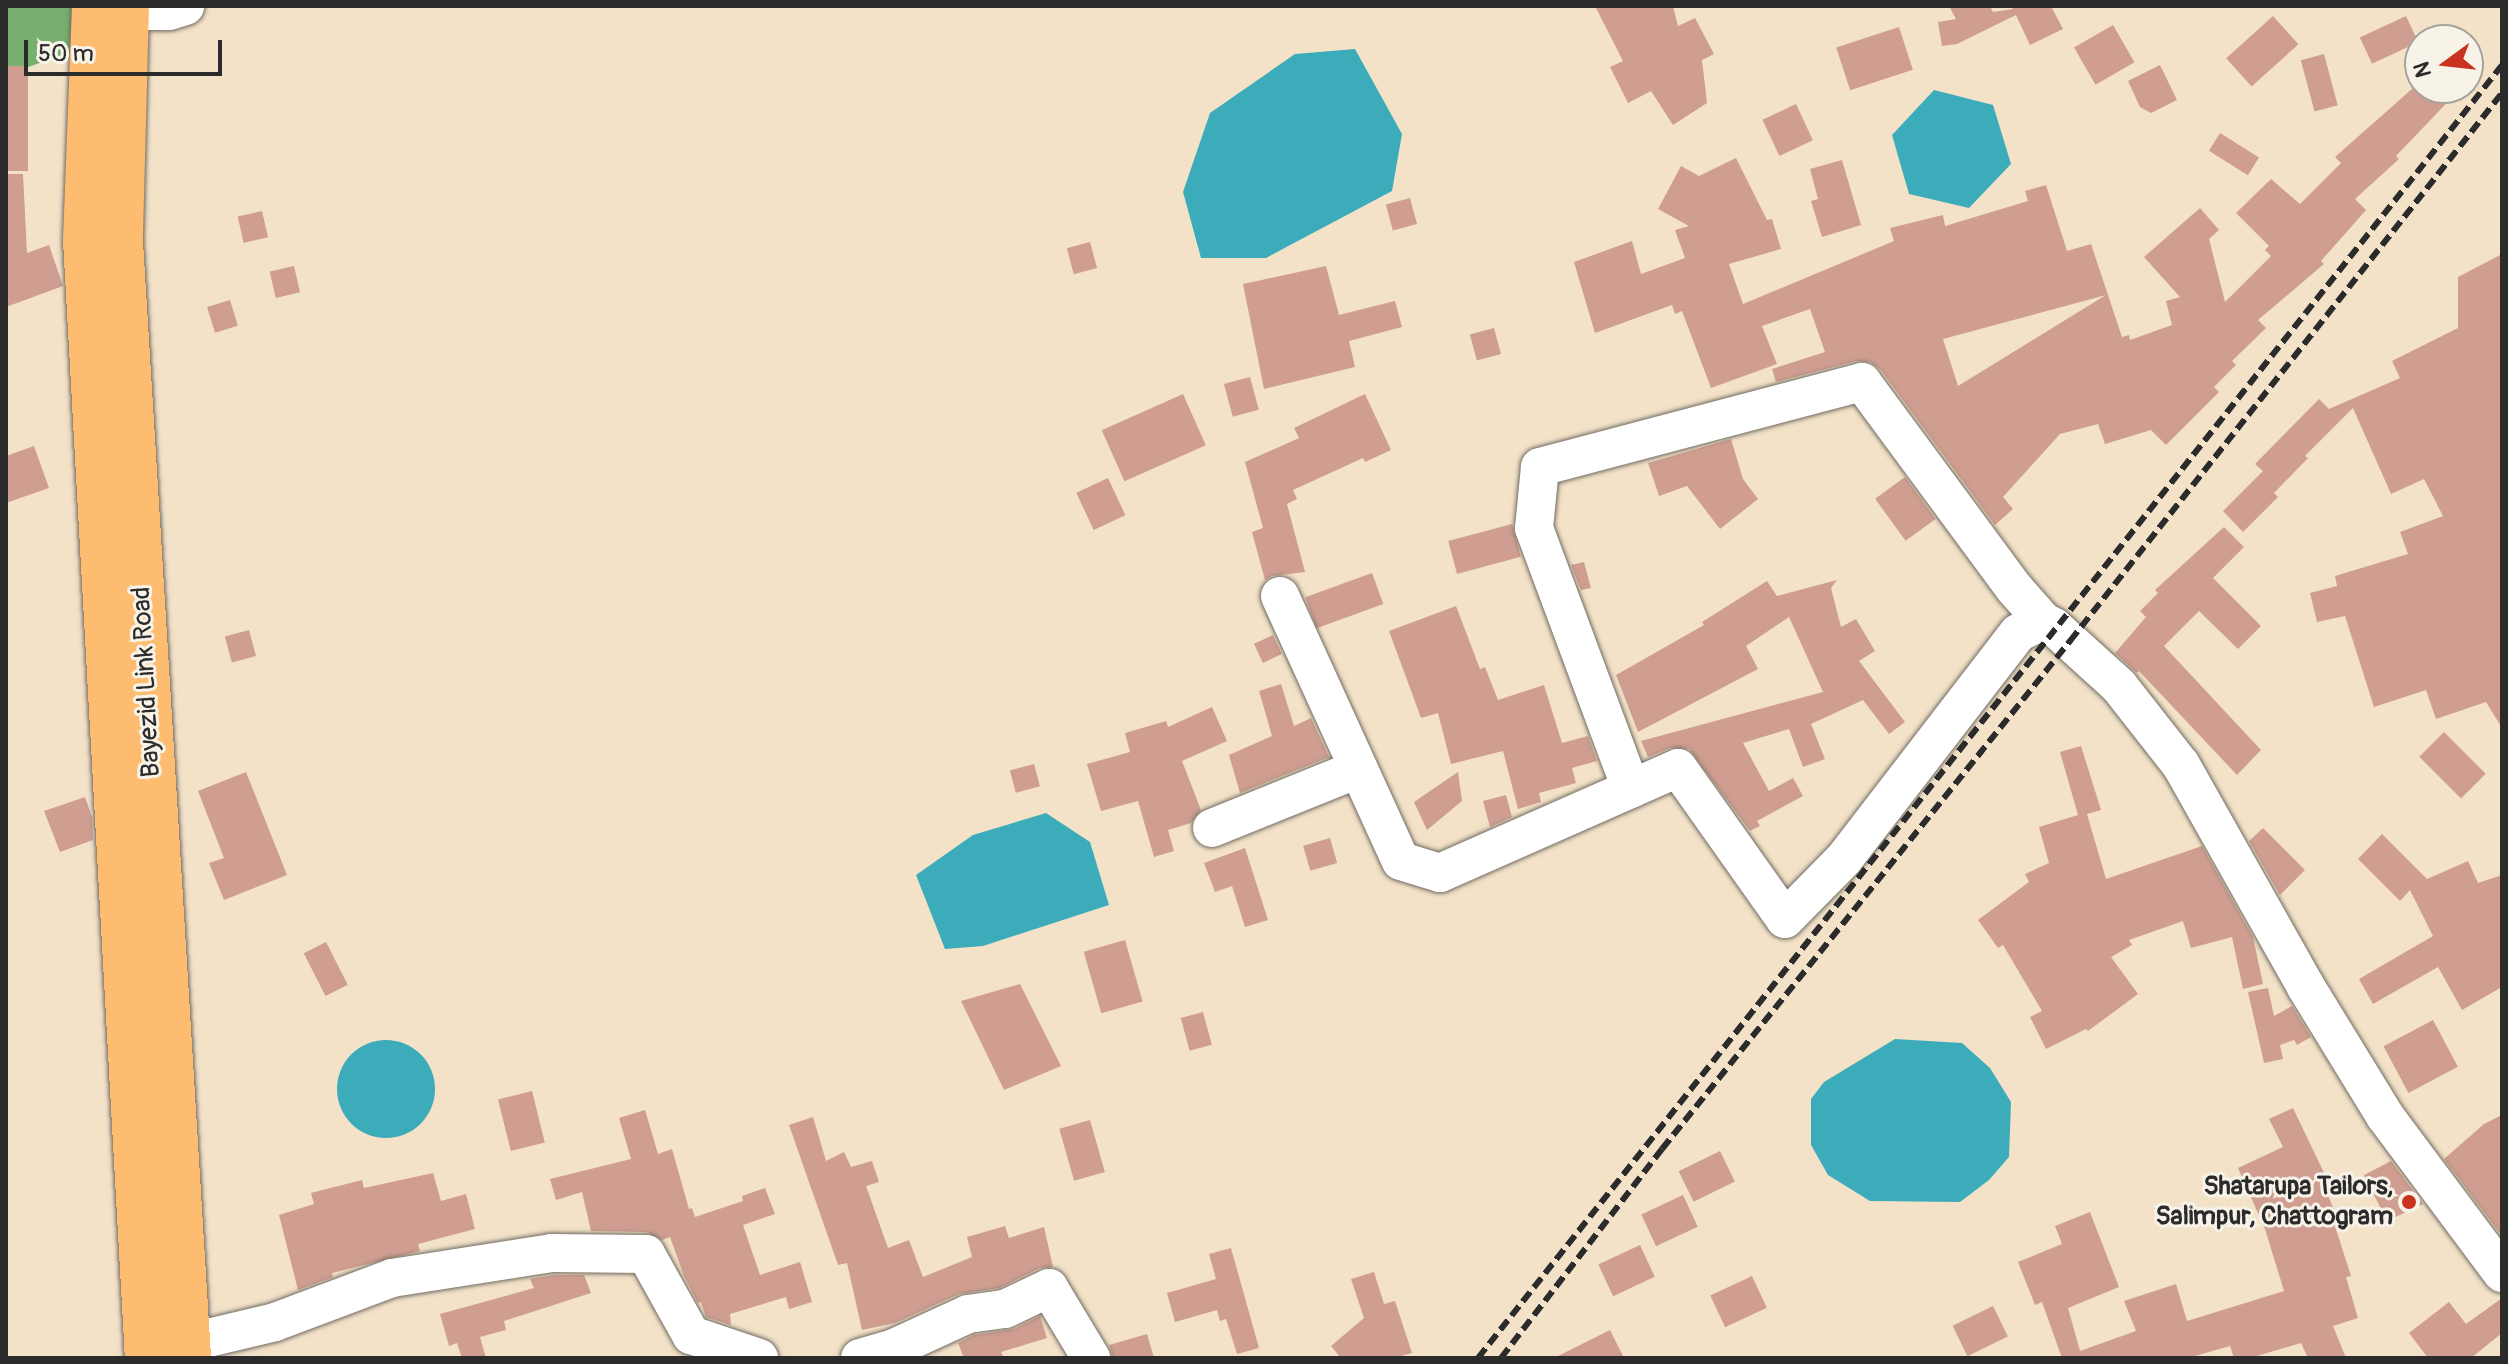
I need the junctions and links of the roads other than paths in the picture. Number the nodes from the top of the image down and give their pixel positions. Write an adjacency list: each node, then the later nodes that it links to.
1 (185, 6): 2 (street)
2 (115, 8): 9 (main road, Bayezid Link Road)
3 (1280, 596): 5 (street)
4 (2043, 621): 6 (street); 6 (street); 8 (street)
5 (1358, 769): 6 (street); 7 (street)
6 (1631, 789)
7 (1212, 828)
8 (2502, 1273)
9 (174, 1353): 10 (street)
10 (759, 1358)
11 (860, 1358): 12 (street)
12 (1091, 1358)

